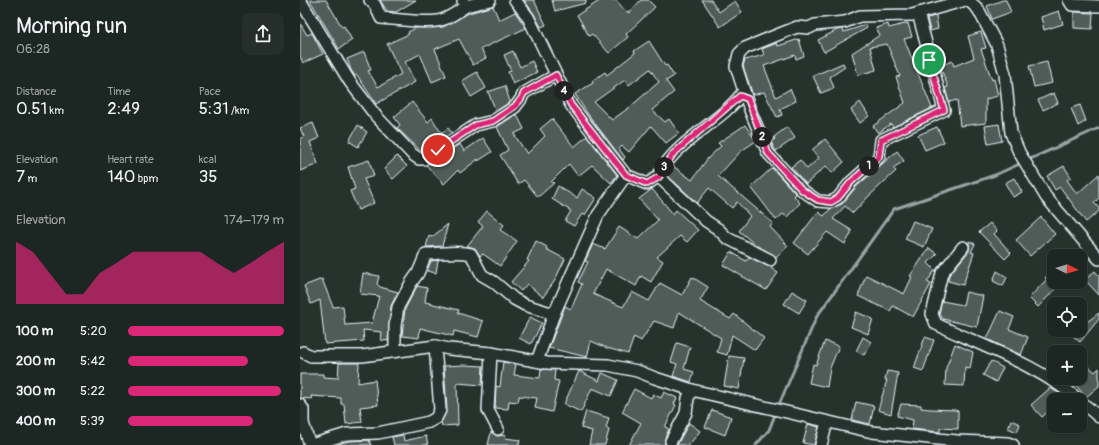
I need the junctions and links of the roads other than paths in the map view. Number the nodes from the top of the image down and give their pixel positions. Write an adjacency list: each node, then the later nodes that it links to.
1 (300, 0): 10 (street)
2 (370, 0): 7 (street)
3 (490, 0): 7 (street)
4 (515, 0): 10 (street)
5 (967, 0): 9 (street); 15 (street)
6 (1069, 0): 8 (street)
7 (464, 3)
8 (1099, 6)
9 (918, 13): 11 (street); 11 (street)
10 (556, 75): 12 (street)
11 (744, 96): 13 (street)
12 (626, 175): 13 (street); 17 (street)
13 (659, 177): 16 (street)
14 (963, 247): 24 (street)
15 (1099, 259)
16 (770, 260)
17 (554, 314): 19 (street); 22 (street)
18 (435, 346): 19 (street); 21 (street); 33 (street)
19 (395, 351): 20 (street)
20 (301, 352)
21 (490, 353): 22 (street); 29 (street)
22 (537, 361): 23 (street)
23 (692, 390): 28 (street); 30 (street)
24 (1070, 393)
25 (300, 404): 33 (street)
26 (1087, 406): 27 (street)
27 (1098, 415)
28 (827, 422): 31 (street); 34 (street)
29 (498, 429)
30 (671, 441)
31 (916, 441): 32 (street)
32 (972, 443): 35 (street)
33 (311, 445)
34 (821, 445)
35 (1013, 445)

